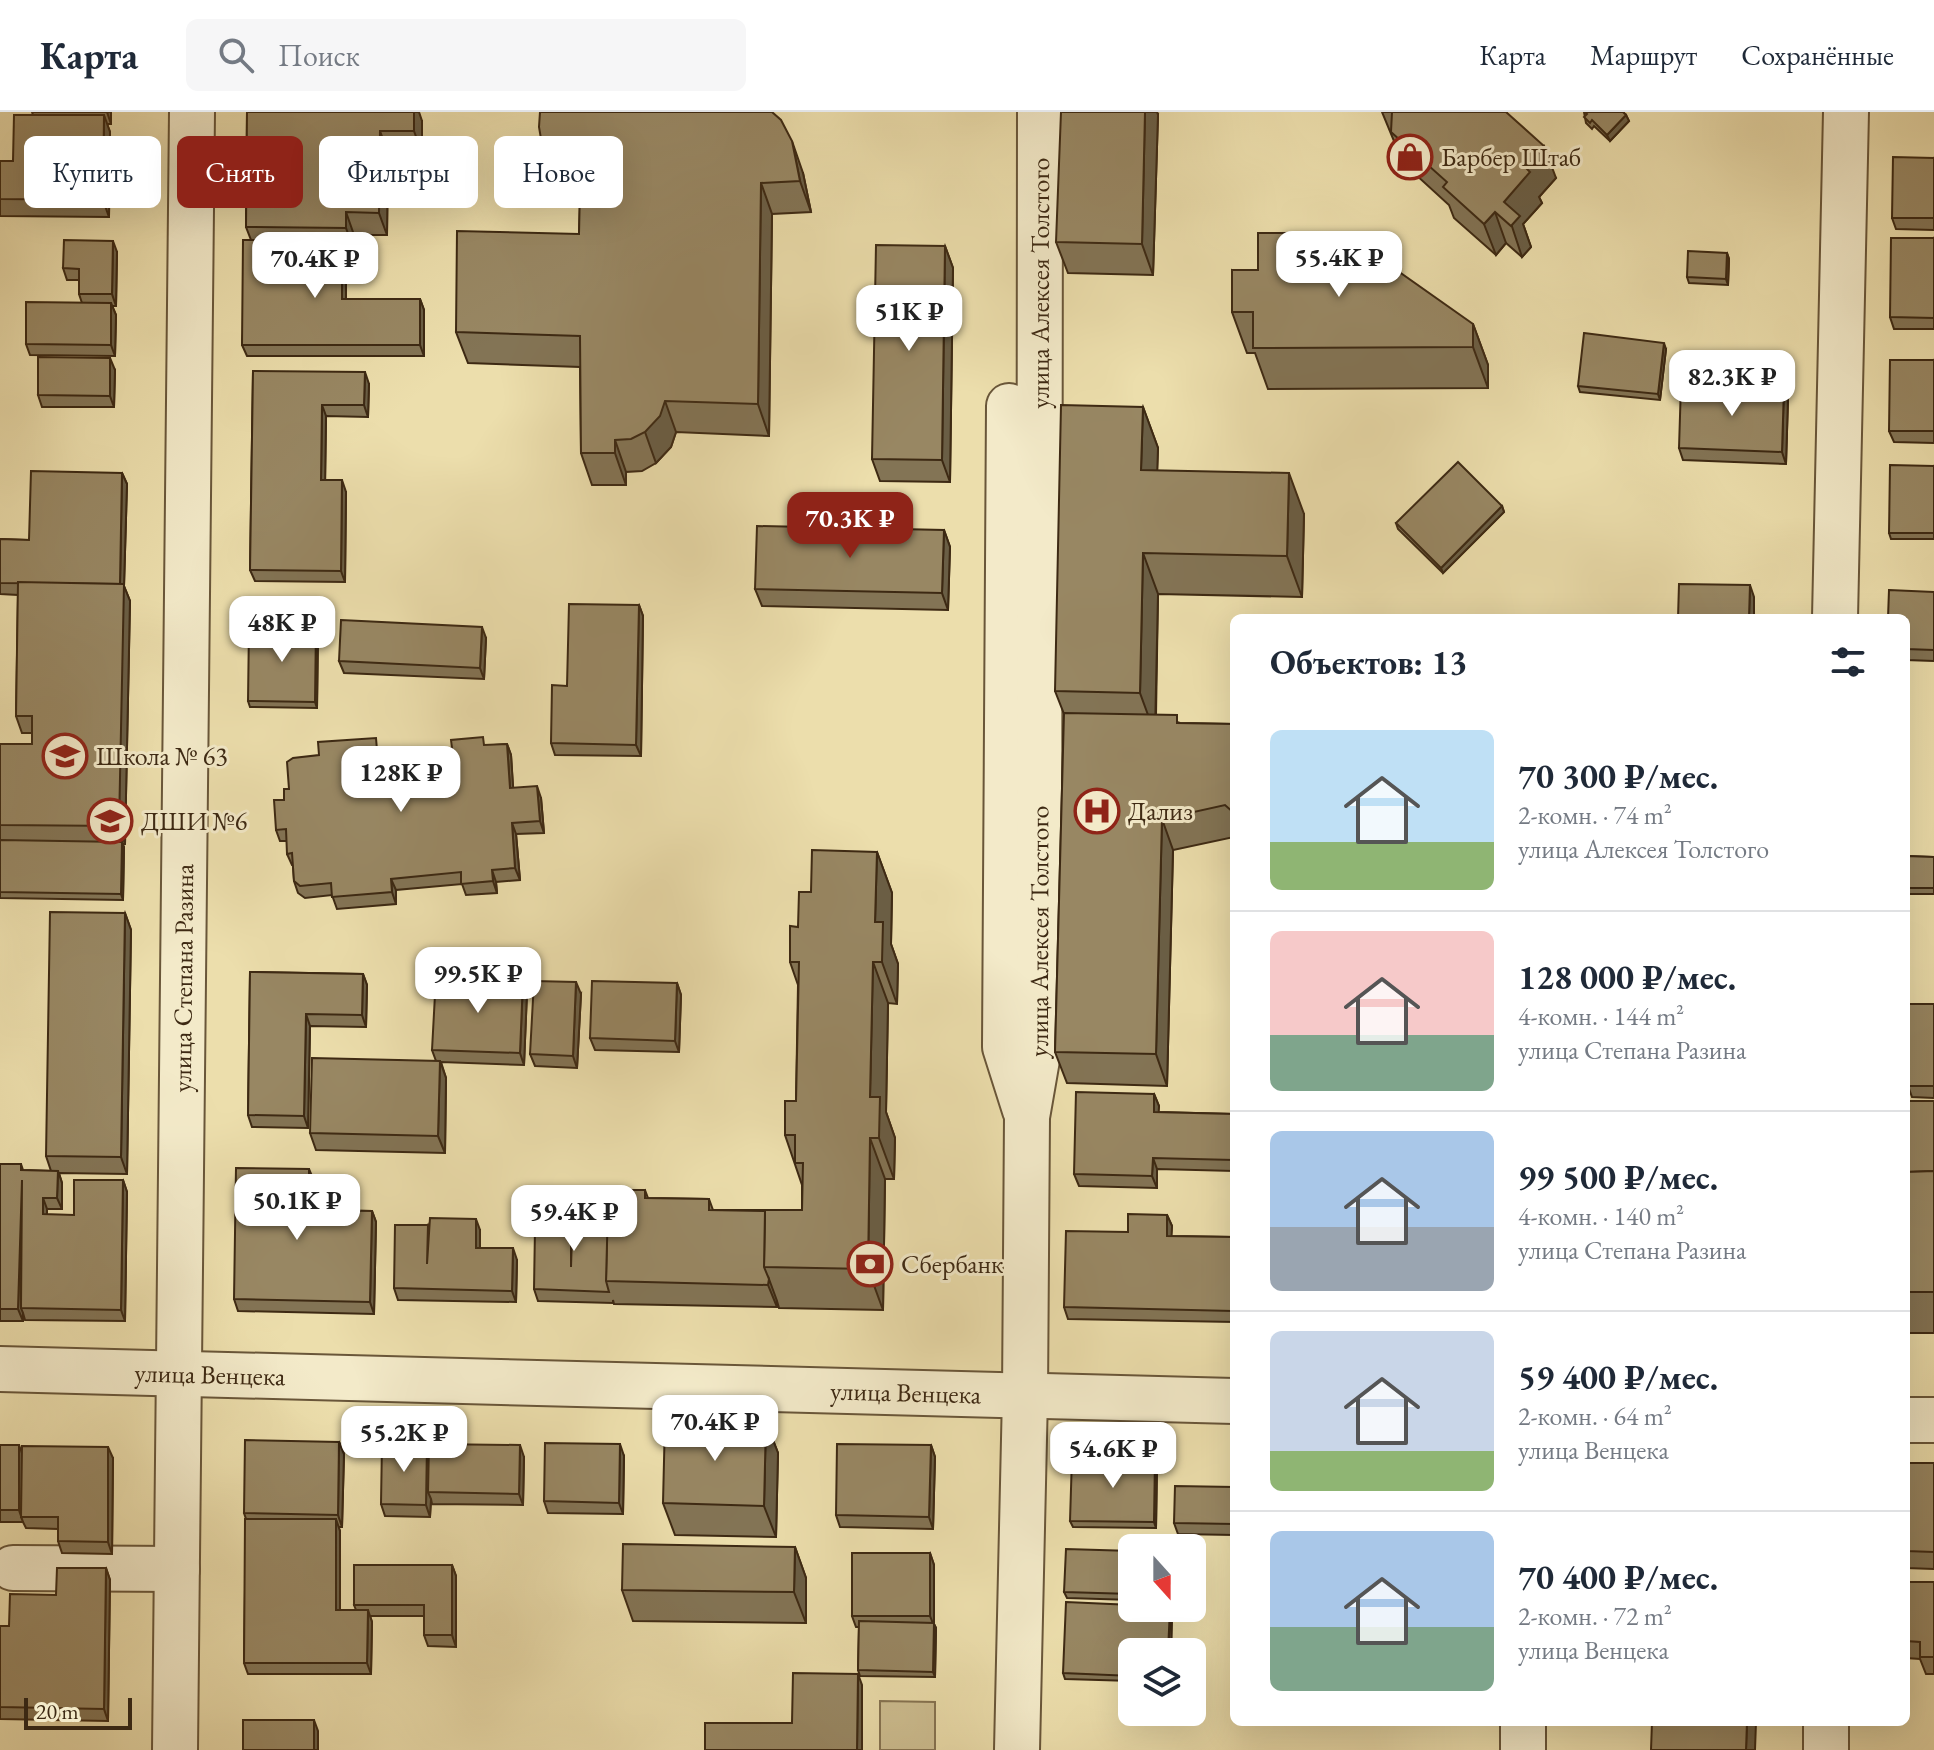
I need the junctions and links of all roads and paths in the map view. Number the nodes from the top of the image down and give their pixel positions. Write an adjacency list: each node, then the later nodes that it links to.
1 (192, 112): 8 (street, улица Степана Разина)
2 (1011, 112): 6 (street)
3 (1040, 112): 6 (street, улица Алексея Толстого)
4 (1846, 112): 5 (street)
5 (1835, 614)
6 (1027, 1117): 9 (street, улица Алексея Толстого)
7 (0, 1369): 8 (street, улица Венцека)
8 (178, 1372): 9 (street, улица Венцека); 14 (street, улица Степана Разина)
9 (1025, 1395): 10 (street, улица Венцека); 18 (street, улица Алексея Толстого)
10 (1230, 1401)
11 (1910, 1420): 12 (street)
12 (1934, 1420)
13 (13, 1568): 14 (street)
14 (177, 1569): 17 (street, улица Степана Разина)
15 (1523, 1726): 19 (street)
16 (1826, 1726): 20 (street)
17 (175, 1750)
18 (1017, 1750)
19 (1523, 1750)
20 (1826, 1750)

